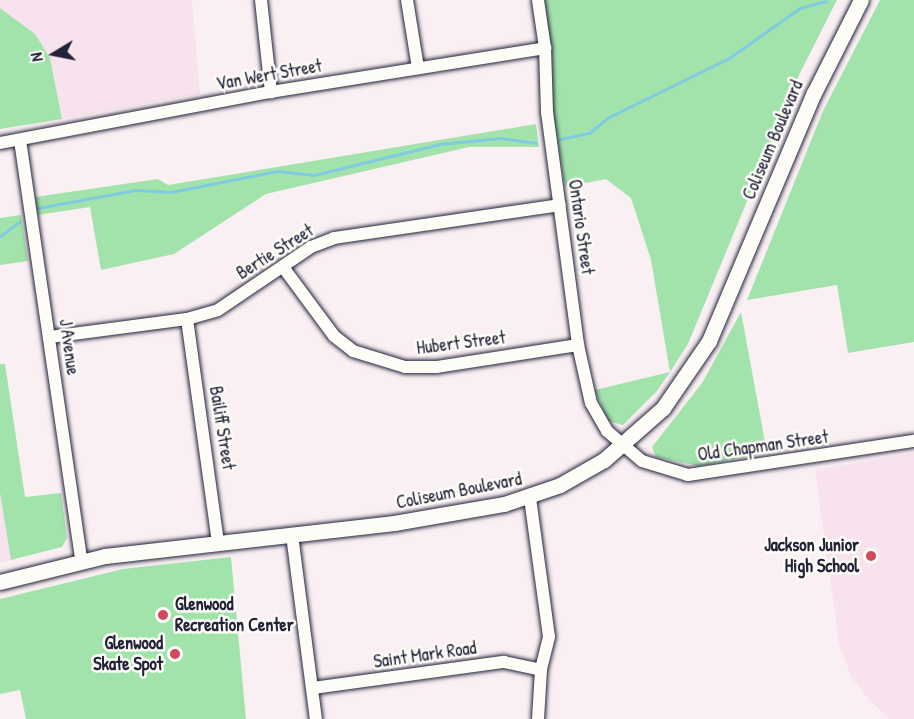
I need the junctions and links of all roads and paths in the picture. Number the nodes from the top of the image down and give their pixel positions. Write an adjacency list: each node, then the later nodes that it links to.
1 (261, 0): 7 (street)
2 (407, 0): 6 (street)
3 (538, 0): 5 (street, Ontario Street)
4 (861, 0): 16 (main road, Coliseum Boulevard)
5 (545, 48): 6 (street, Van Wert Street); 10 (street, Ontario Street)
6 (418, 68): 7 (street, Van Wert Street)
7 (271, 92): 8 (street, Van Wert Street)
8 (20, 140): 9 (street, Van Wert Street); 13 (street, J Avenue)
9 (0, 143)
10 (560, 205): 11 (street, Bertie Street); 14 (street, Ontario Street)
11 (283, 267): 12 (street, Bertie Street); 14 (street, Hubert Street)
12 (187, 319): 13 (street, Bertie Street); 19 (street, Bailiff Street)
13 (50, 337): 20 (street, J Avenue)
14 (578, 345): 16 (street, Ontario Street)
15 (914, 441): 16 (street, Old Chapman Street)
16 (624, 446): 17 (main road, Coliseum Boulevard)
17 (530, 498): 18 (main road, Coliseum Boulevard); 22 (street)
18 (292, 535): 19 (main road, Coliseum Boulevard); 23 (street)
19 (218, 542): 20 (main road, Coliseum Boulevard)
20 (81, 560): 21 (main road, Coliseum Boulevard)
21 (0, 582)
22 (541, 670): 23 (street, Saint Mark Road); 25 (street)
23 (313, 688): 24 (street)
24 (316, 719)
25 (538, 719)

